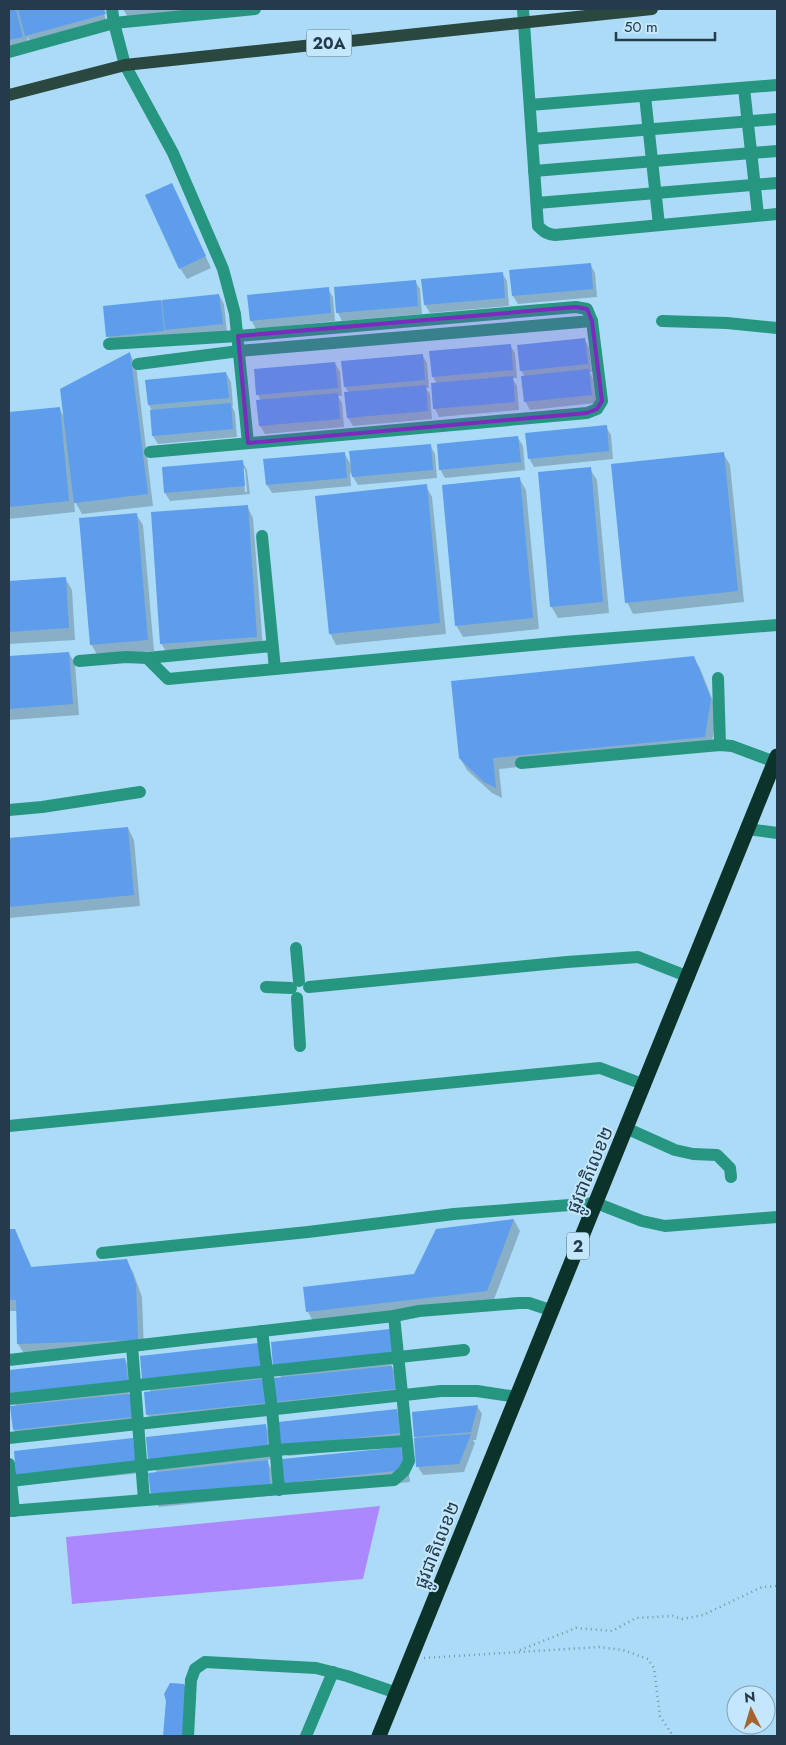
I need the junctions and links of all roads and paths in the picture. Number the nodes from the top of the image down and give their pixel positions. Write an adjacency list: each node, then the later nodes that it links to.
1 (112, 9): 7 (street)
2 (255, 9): 7 (street)
3 (523, 9): 6 (street)
4 (652, 9): 5 (main road, 20A)
5 (622, 10): 6 (main road, 20A)
6 (525, 22): 9 (main road, 20A); 14 (street)
7 (114, 24): 8 (street); 9 (street)
8 (9, 52)
9 (125, 65): 12 (main road, 20A); 33 (street)
10 (777, 85): 11 (street)
11 (744, 88): 13 (street); 16 (street)
12 (9, 95)
13 (646, 96): 14 (street); 17 (street)
14 (530, 105): 18 (street)
15 (777, 119): 16 (street)
16 (748, 122): 17 (street); 20 (street)
17 (649, 130): 18 (street); 21 (street)
18 (532, 139): 22 (street)
19 (777, 151): 20 (street)
20 (751, 153): 21 (street); 24 (street)
21 (652, 161): 22 (street); 25 (street)
22 (534, 171): 26 (street)
23 (777, 183): 24 (street)
24 (755, 185): 25 (street); 28 (street)
25 (655, 194): 26 (street); 29 (street)
26 (537, 203): 29 (street)
27 (777, 214): 28 (street)
28 (758, 215): 29 (street)
29 (658, 225)
30 (592, 322): 33 (street); 35 (street); 37 (street)
31 (662, 322): 32 (street)
32 (777, 328)
33 (238, 336): 34 (street); 35 (street)
34 (109, 344)
35 (239, 351): 36 (street); 37 (street)
36 (138, 364)
37 (248, 444): 38 (street)
38 (150, 452)
39 (262, 536): 41 (street)
40 (777, 625): 44 (street)
41 (272, 646): 42 (street); 44 (street)
42 (148, 658): 43 (street); 44 (street)
43 (79, 661)
44 (275, 669)
45 (718, 678): 46 (street)
46 (720, 745): 47 (street); 48 (street)
47 (776, 759): 51 (highway, ផ្លូវជាតិលេខ២ / 2)
48 (521, 763)
49 (140, 792): 50 (street)
50 (9, 810)
51 (748, 829): 52 (street); 54 (highway, ផ្លូវជាតិលេខ២ / 2)
52 (777, 833)
53 (296, 948): 56 (street)
54 (689, 977): 56 (street); 58 (highway, ផ្លូវជាតិលេខ២ / 2)
55 (266, 987): 56 (street)
56 (299, 989): 57 (street)
57 (300, 1046)
58 (646, 1085): 59 (street); 60 (highway, ផ្លូវជាតិលេខ២ / 2)
59 (9, 1126)
60 (628, 1129): 61 (street); 62 (highway, ផ្លូវជាតិលេខ២ / 2)
61 (731, 1177)
62 (596, 1203): 63 (street); 64 (street); 65 (highway, ផ្លូវជាតិលេខ២ / 2)
63 (777, 1217)
64 (102, 1253)
65 (552, 1311): 66 (street); 75 (highway, ផ្លូវជាតិលេខ២ / 2)
66 (394, 1316): 67 (street); 70 (street)
67 (262, 1331): 68 (street); 72 (street)
68 (132, 1346): 71 (street); 73 (street)
69 (464, 1350): 70 (street)
70 (398, 1357): 72 (street); 74 (street)
71 (9, 1360)
72 (267, 1371): 73 (street); 77 (street)
73 (135, 1385): 76 (street); 78 (street)
74 (401, 1395): 75 (street); 77 (street); 80 (street)
75 (517, 1397): 90 (highway, ផ្លូវជាតិលេខ២ / 2)
76 (9, 1399)
77 (272, 1409): 78 (street); 81 (street)
78 (138, 1424): 79 (street); 83 (street)
79 (9, 1438)
80 (406, 1441): 81 (street); 85 (street)
81 (275, 1450): 83 (street); 85 (street)
82 (9, 1464): 84 (street)
83 (141, 1464): 84 (street); 86 (street)
84 (11, 1481): 87 (street)
85 (279, 1490): 86 (street)
86 (144, 1500): 87 (street)
87 (11, 1511)
88 (777, 1586): 89 (path)
89 (517, 1652): 90 (path); 96 (path)
90 (410, 1659): 92 (highway, ផ្លូវជាតិលេខ២ / 2)
91 (333, 1672): 92 (street); 93 (street); 94 (street)
92 (397, 1693): 95 (highway, ផ្លូវជាតិលេខ២ / 2)
93 (188, 1736)
94 (306, 1736)
95 (379, 1736)
96 (673, 1736)

